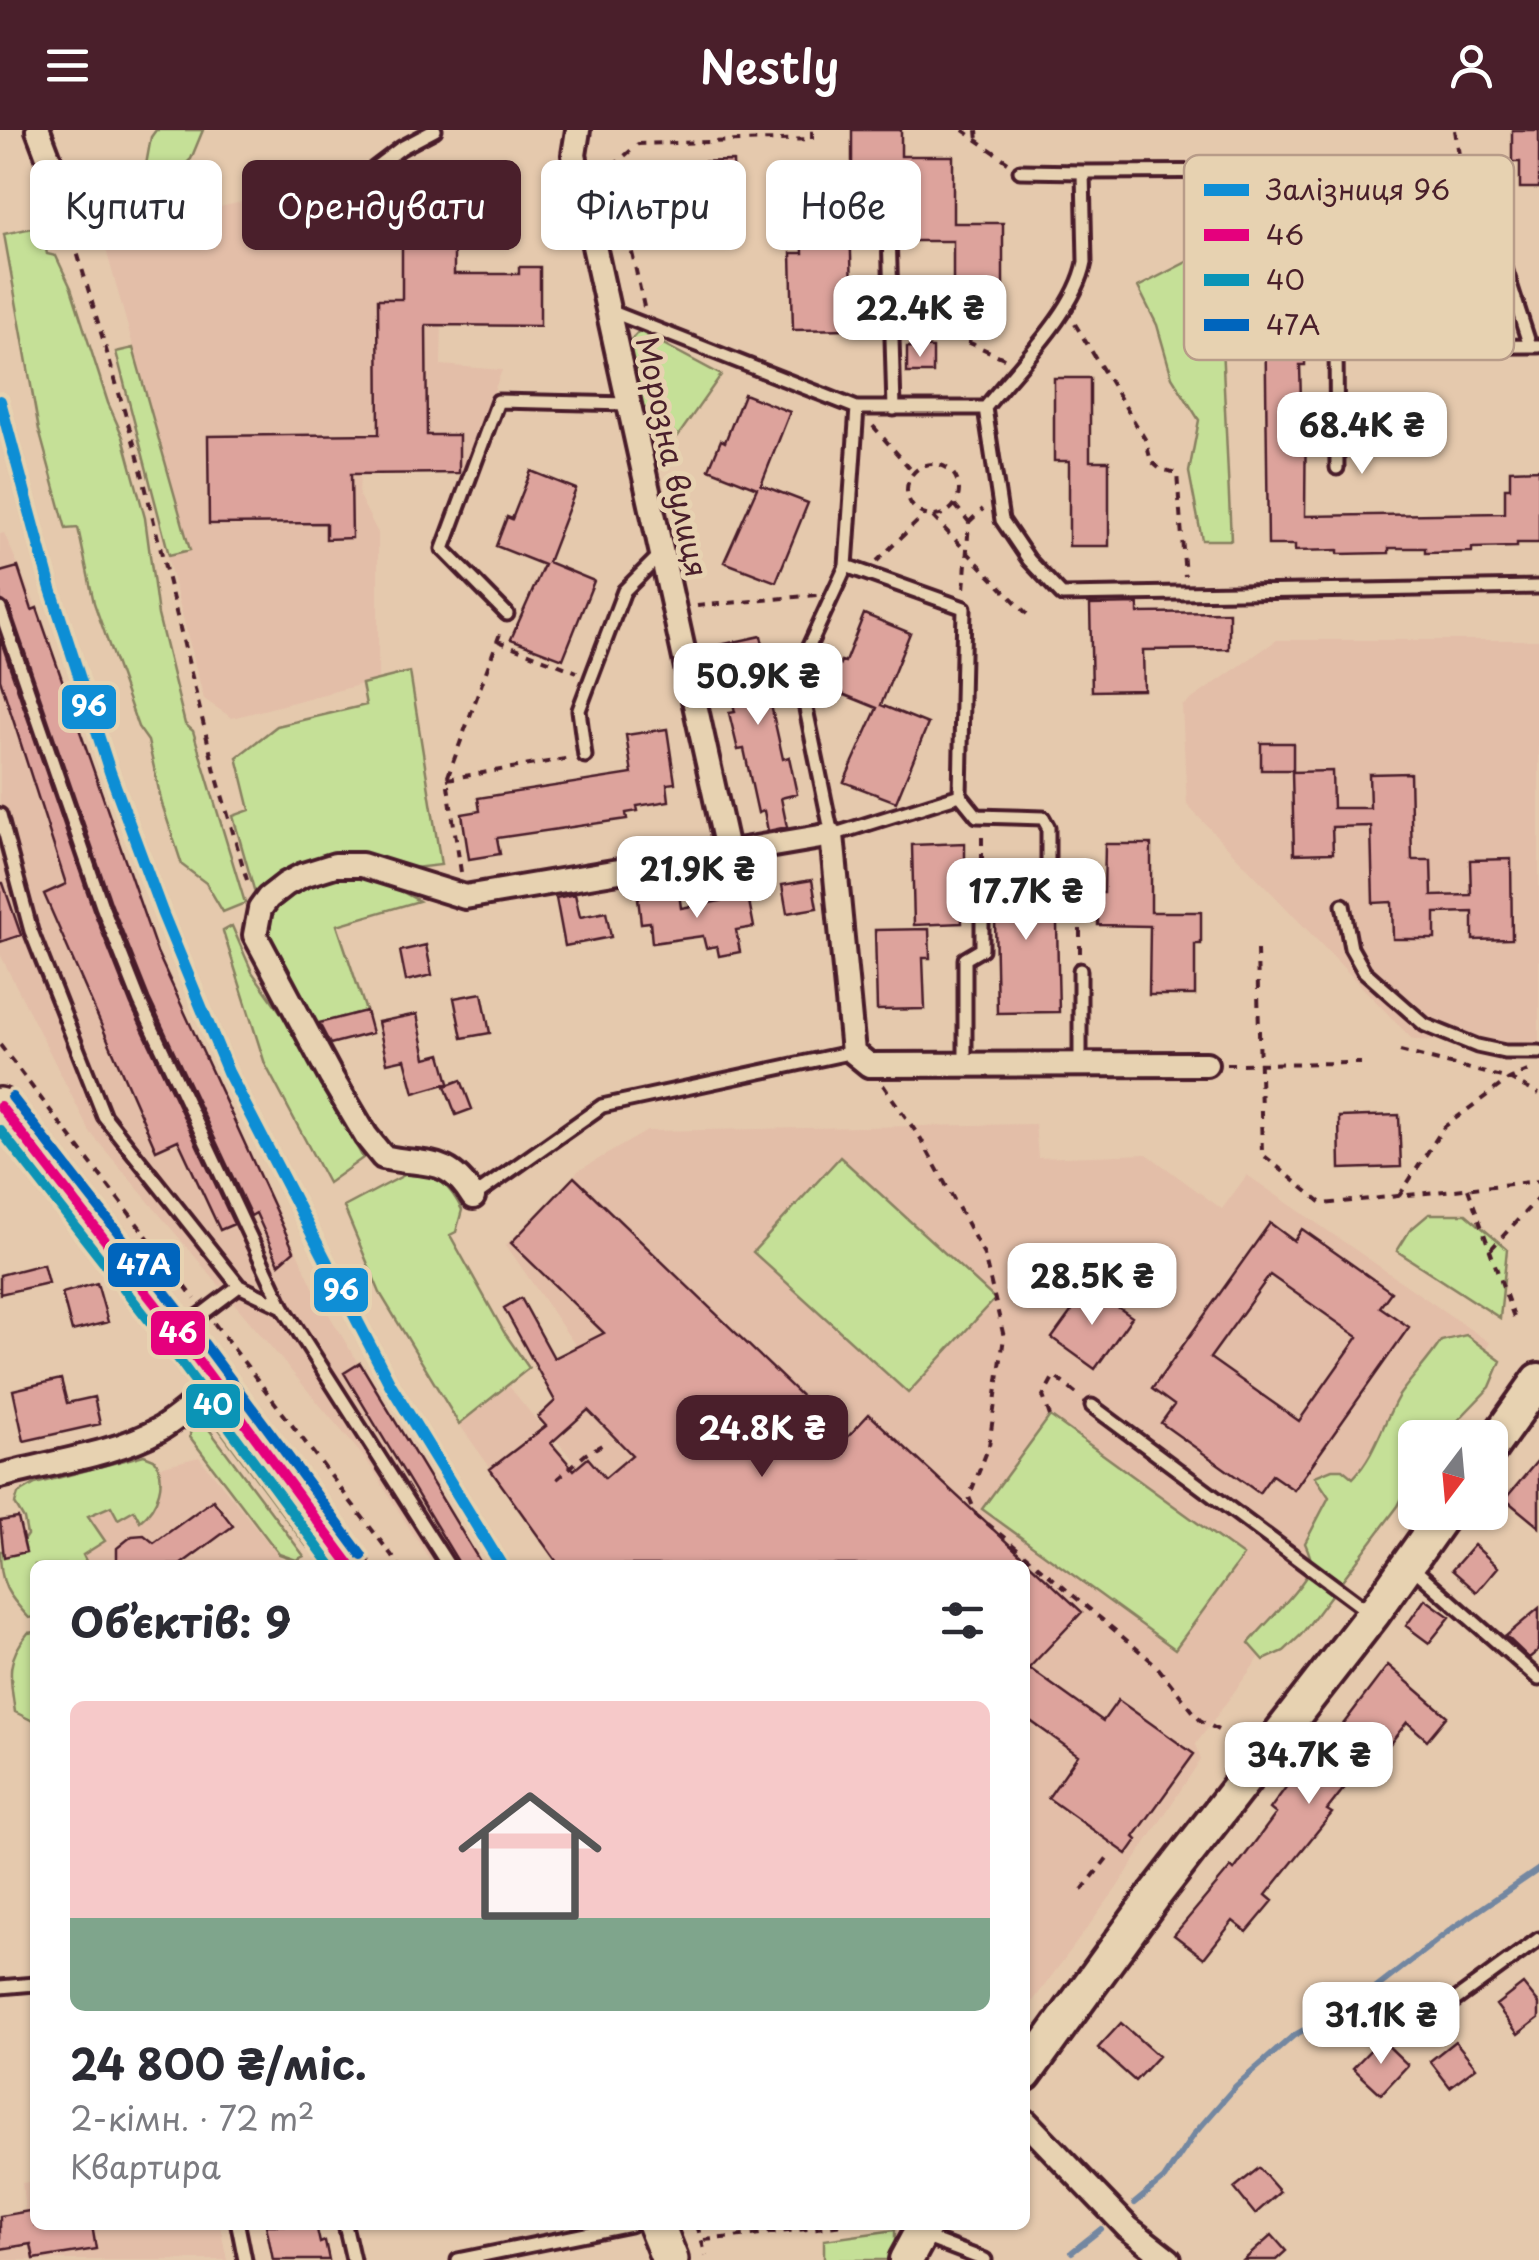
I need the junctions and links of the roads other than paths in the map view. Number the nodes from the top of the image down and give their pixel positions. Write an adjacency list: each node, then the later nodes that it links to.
1 (38, 130): 4 (street)
2 (435, 130): 5 (lane)
3 (578, 130): 11 (street, Морозна вулиця)
4 (49, 159)
5 (385, 160)
6 (1020, 170): 8 (lane)
7 (1184, 171): 8 (lane)
8 (1083, 172): 16 (lane)
9 (889, 250): 17 (lane)
10 (1514, 287): 12 (lane)
11 (610, 311): 14 (street, Морозна вулиця); 15 (lane)
12 (1535, 346)
13 (1336, 360): 18 (lane)
14 (629, 404): 19 (street, Морозна вулиця); 23 (lane)
15 (857, 408): 17 (lane); 20 (lane)
16 (984, 408): 17 (lane); 21 (lane)
17 (894, 409)
18 (1337, 468)
19 (660, 554): 24 (lane); 28 (street, Морозна вулиця)
20 (846, 566): 25 (lane); 27 (lane)
21 (1539, 587)
22 (0, 609): 41 (lane)
23 (508, 614)
24 (585, 756)
25 (960, 795): 27 (lane); 29 (lane)
26 (0, 815): 40 (lane)
27 (832, 835): 28 (street); 34 (street)
28 (728, 854): 39 (street)
29 (1048, 863)
30 (1344, 906): 33 (lane)
31 (982, 907): 36 (lane)
32 (1080, 970): 37 (lane)
33 (1539, 1052)
34 (861, 1058): 36 (street); 39 (lane)
35 (1206, 1064): 37 (street)
36 (965, 1065): 37 (street)
37 (1080, 1065)
38 (0, 1106): 42 (main road)
39 (473, 1198)
40 (239, 1286): 41 (lane); 42 (lane)
41 (283, 1307): 50 (lane)
42 (177, 1332): 44 (main road)
43 (1539, 1380): 46 (street)
44 (216, 1385): 47 (street); 49 (main road)
45 (1092, 1406): 52 (lane)
46 (1508, 1423)
47 (0, 1476)
48 (1432, 1530): 51 (street)
49 (346, 1560)
50 (445, 1560)
51 (1408, 1565): 52 (street); 53 (lane)
52 (1373, 1614): 58 (street)
53 (1539, 1679)
54 (1539, 1939): 57 (lane)
55 (30, 1984): 56 (lane)
56 (0, 1987)
57 (1447, 2006)
58 (1030, 2067)
59 (1030, 2126): 70 (street)
60 (239, 2230): 65 (lane)
61 (346, 2230): 66 (lane)
62 (605, 2230): 67 (lane)
63 (658, 2230): 68 (main road)
64 (916, 2236): 69 (lane)
65 (246, 2260)
66 (353, 2260)
67 (458, 2260)
68 (670, 2260)
69 (984, 2260)
70 (1169, 2260)

